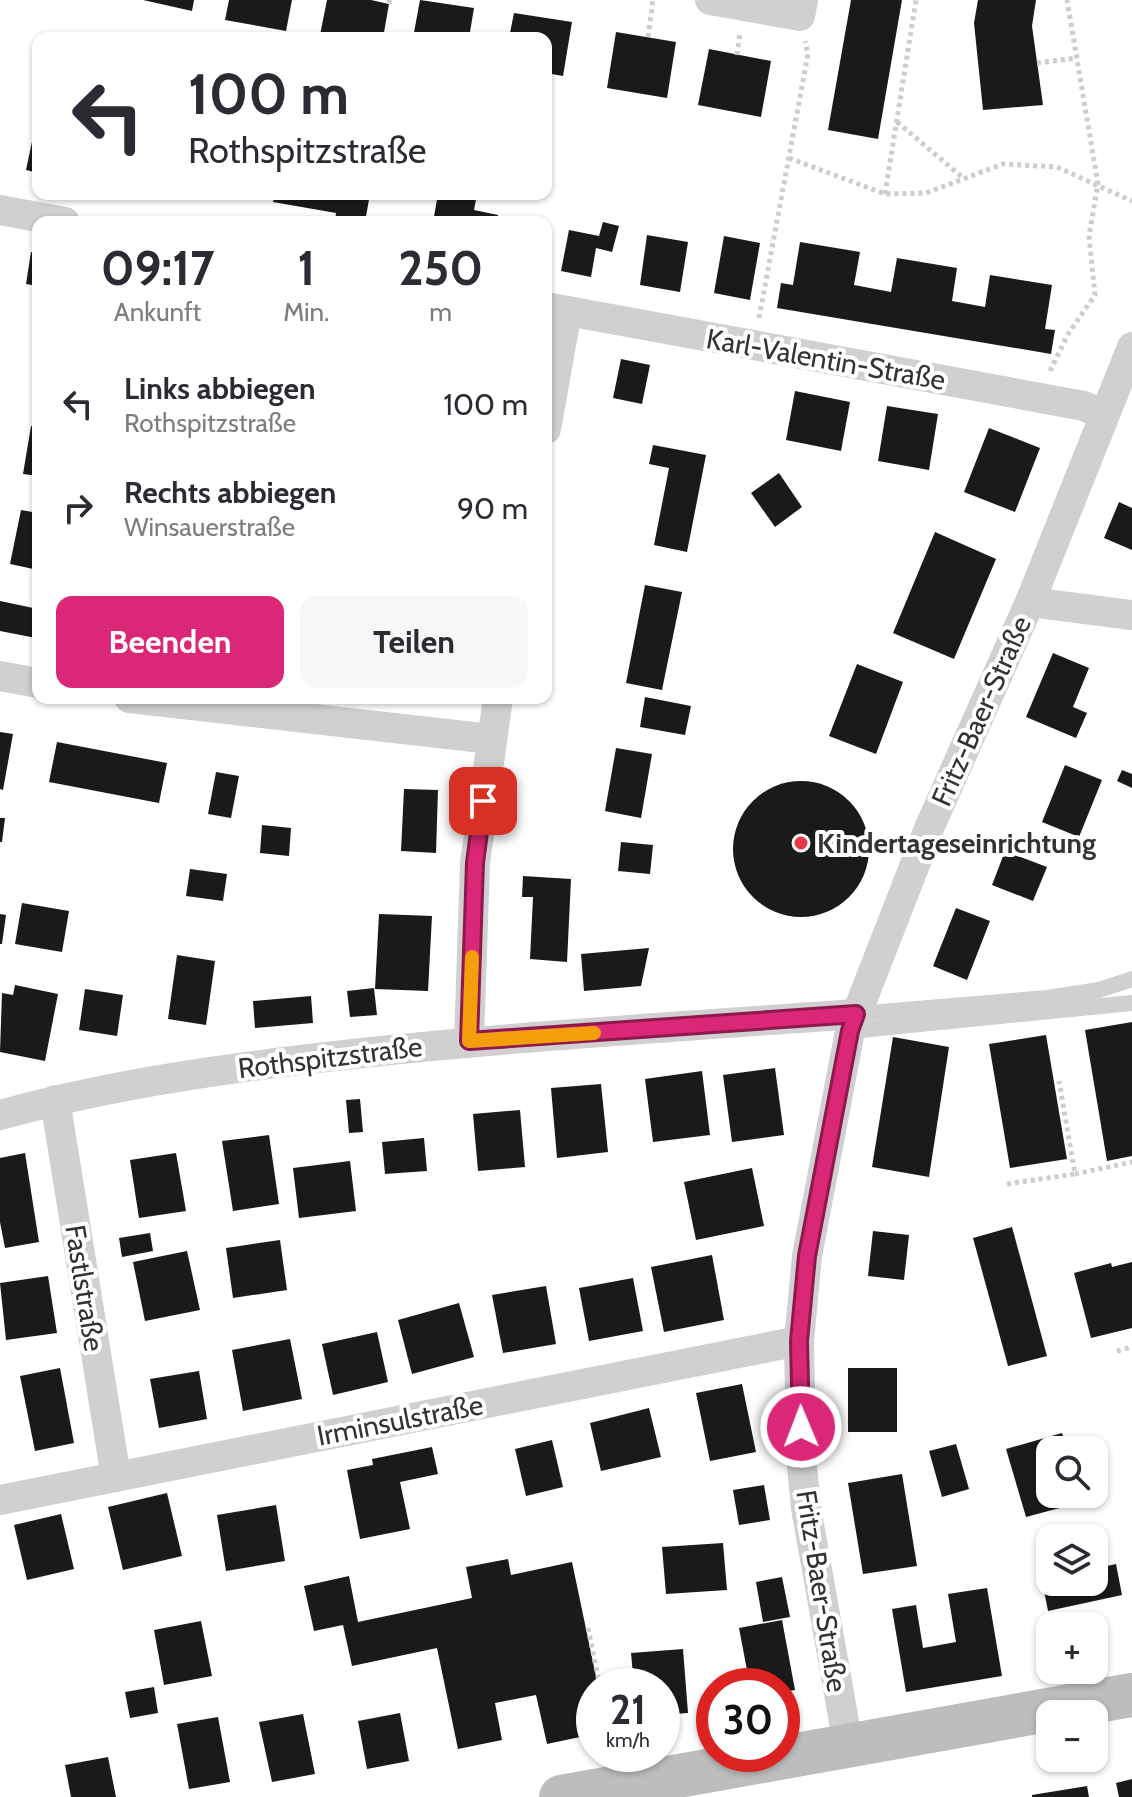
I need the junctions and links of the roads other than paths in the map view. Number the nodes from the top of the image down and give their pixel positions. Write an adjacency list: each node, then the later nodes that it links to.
1 (710, 0): 2 (street)
2 (802, 8)
3 (0, 210): 4 (street)
4 (32, 216)
5 (556, 309): 7 (street); 8 (street, Karl-Valentin-Straße)
6 (1132, 347): 8 (street, Fritz-Baer-Straße)
7 (552, 357)
8 (1104, 415): 9 (street, Fritz-Baer-Straße)
9 (1030, 602): 10 (street); 18 (street, Fritz-Baer-Straße)
10 (1132, 615)
11 (0, 676): 12 (street)
12 (32, 682)
13 (182, 704): 15 (street)
14 (497, 704): 15 (street)
15 (491, 739): 19 (street)
16 (1132, 979): 18 (lane)
17 (1132, 1003): 18 (lane)
18 (853, 1023): 19 (street, Rothspitzstraße); 22 (street, Fritz-Baer-Straße)
19 (469, 1041): 20 (street, Rothspitzstraße)
20 (55, 1100): 21 (street, Rothspitzstraße); 23 (street, Fastlstraße)
21 (0, 1115)
22 (799, 1341): 23 (street, Irminsulstraße); 26 (street, Fritz-Baer-Straße)
23 (116, 1477): 24 (street, Irminsulstraße)
24 (0, 1500)
25 (1132, 1695): 26 (street)
26 (848, 1744): 27 (street)
27 (580, 1795)

